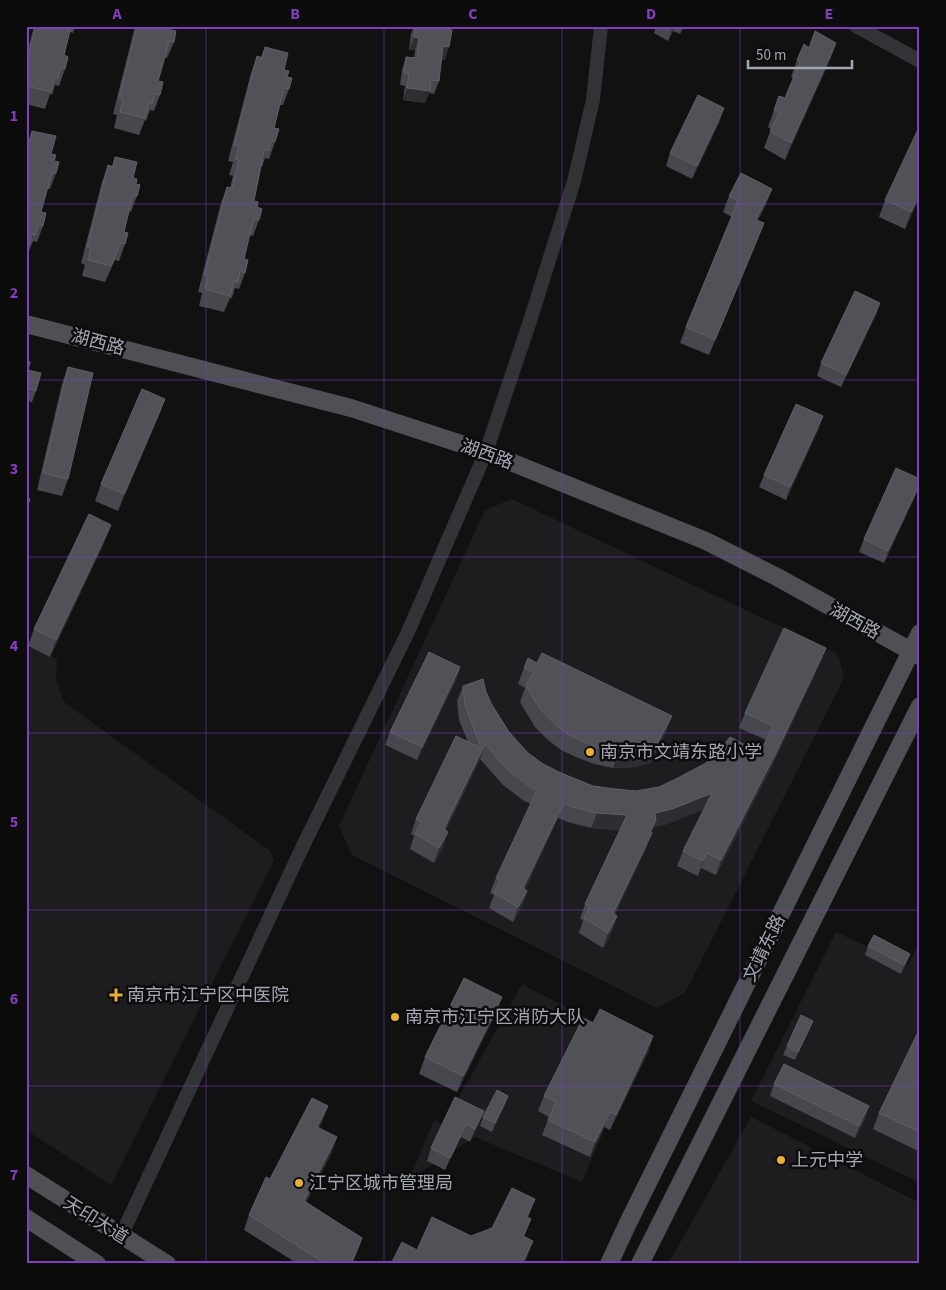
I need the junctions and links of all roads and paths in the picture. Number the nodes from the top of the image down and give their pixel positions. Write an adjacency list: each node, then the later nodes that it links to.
1 (601, 26): 5 (street)
2 (856, 26): 3 (street)
3 (920, 61)
4 (26, 324): 5 (main road, 湖西路)
5 (486, 452): 7 (main road, 湖西路); 11 (street)
6 (920, 633): 7 (main road, 文靖东路)
7 (915, 654): 14 (main road, 文靖东路)
8 (920, 706): 15 (main road, 文靖东路)
9 (26, 1175): 11 (main road, 天印大道)
10 (26, 1218): 12 (main road, 天印大道)
11 (121, 1236): 13 (main road, 天印大道)
12 (97, 1264)
13 (167, 1264)
14 (609, 1264)
15 (640, 1264)

